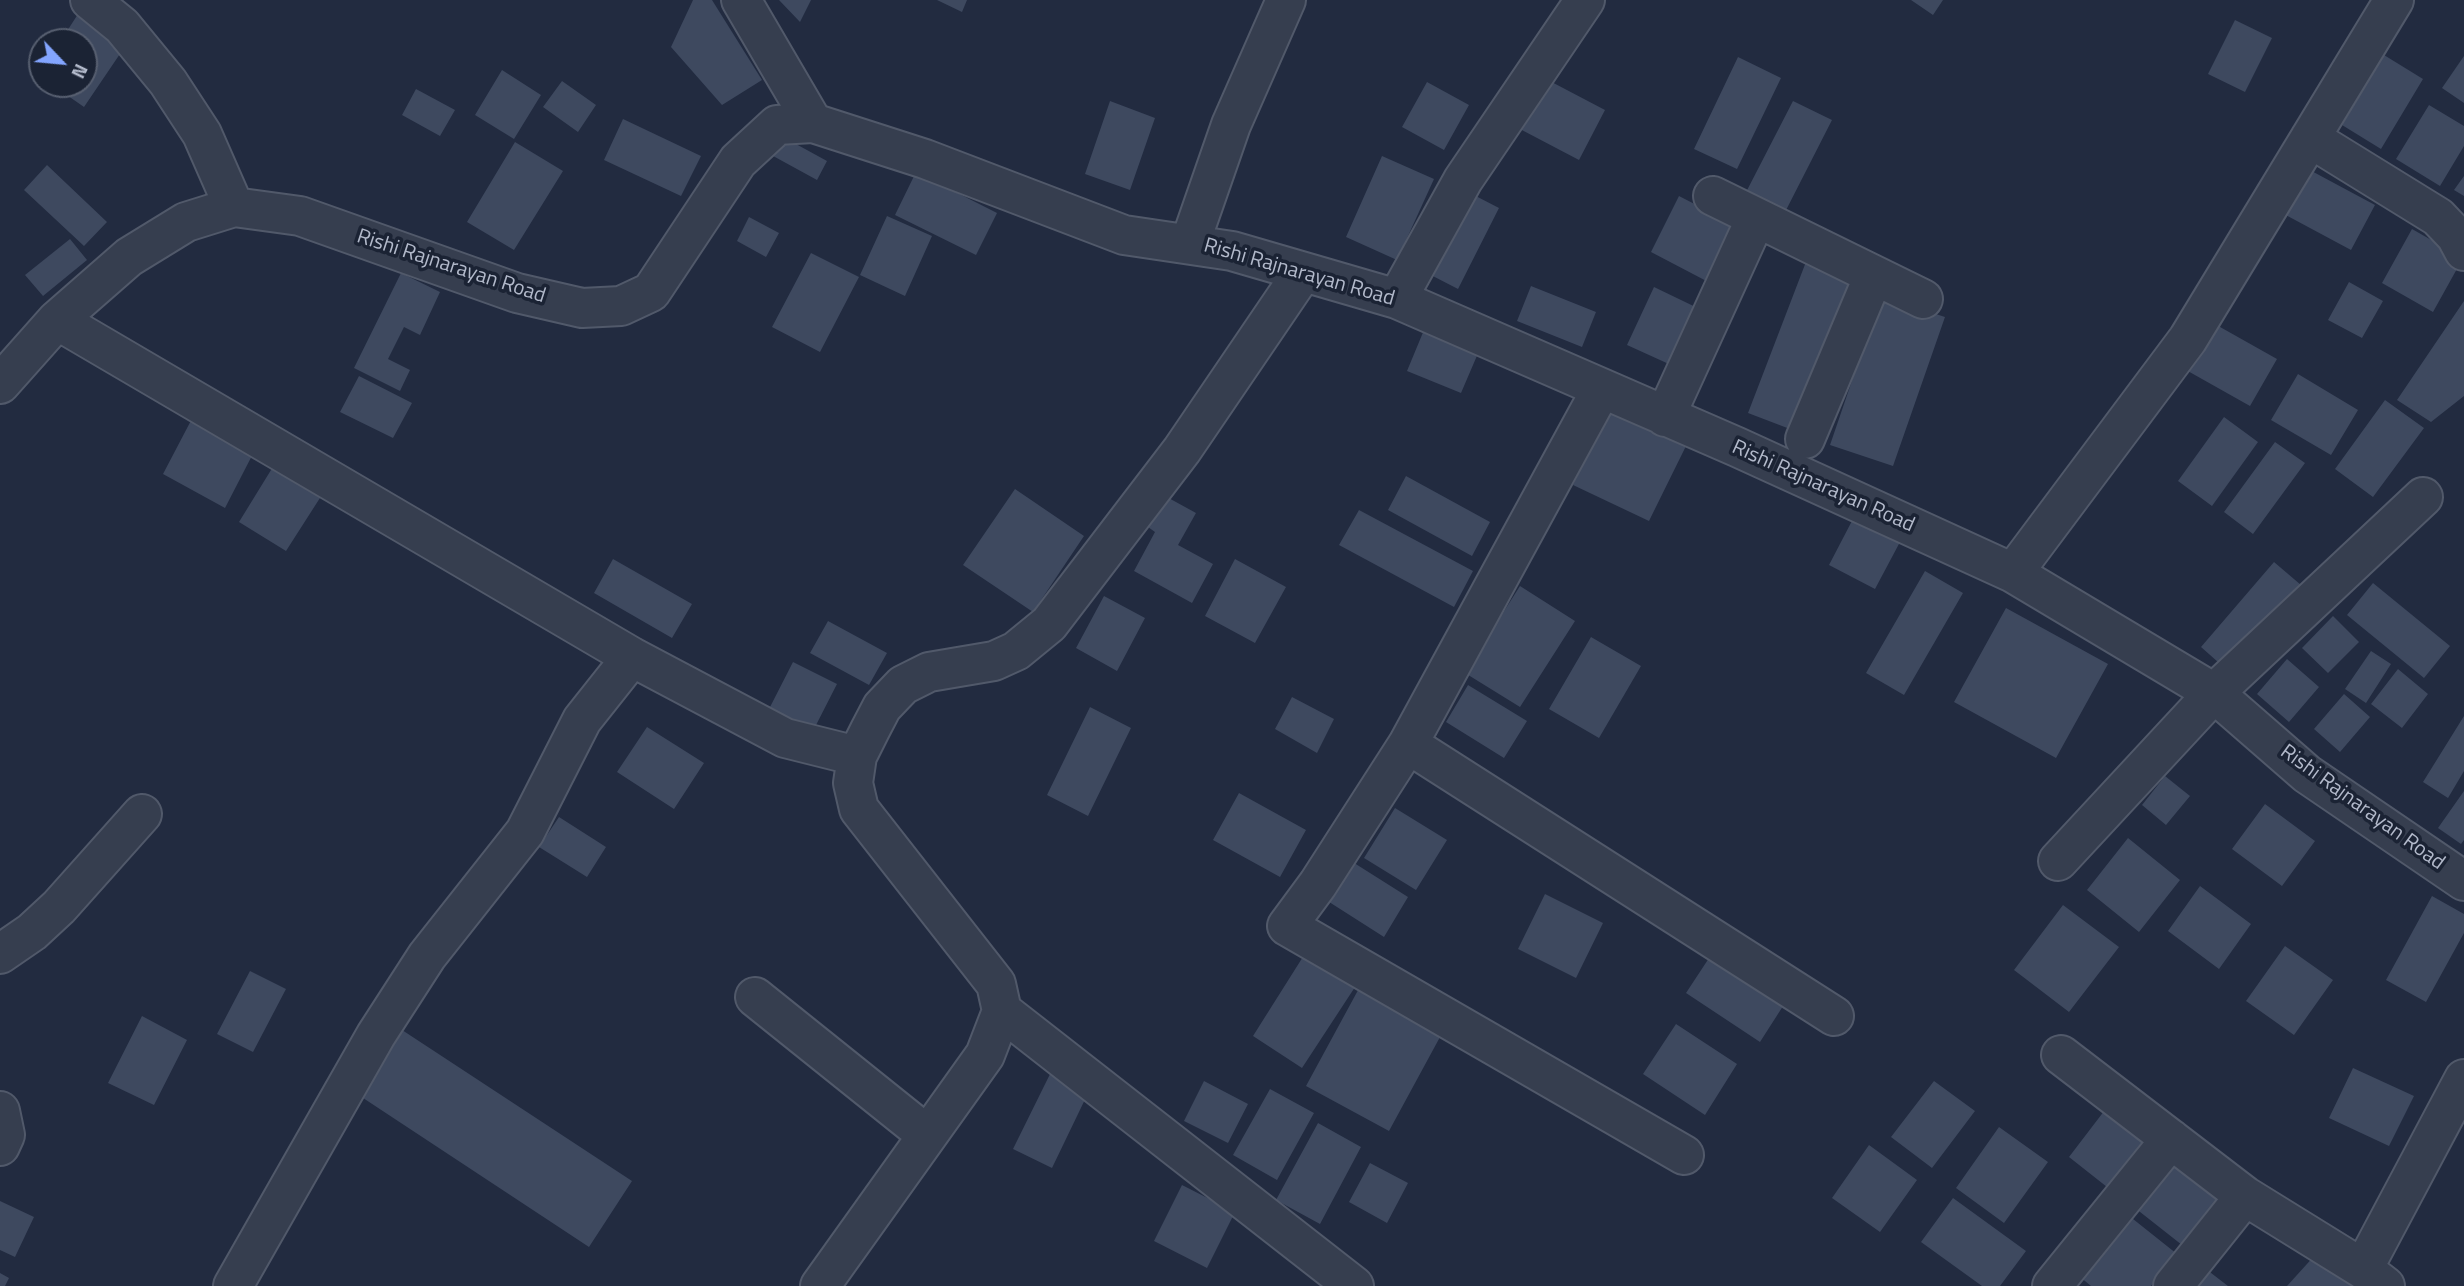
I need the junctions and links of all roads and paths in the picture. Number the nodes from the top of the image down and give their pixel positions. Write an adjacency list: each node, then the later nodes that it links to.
1 (90, 0): 9 (street)
2 (741, 0): 6 (street)
3 (1286, 0): 11 (street)
4 (1585, 0): 15 (street)
5 (2394, 0): 7 (street)
6 (813, 122): 9 (street, Rishi Rajnarayan Road); 11 (street, Rishi Rajnarayan Road)
7 (2310, 138): 12 (street); 23 (street)
8 (1713, 196): 10 (street)
9 (234, 208): 17 (street, Rishi Rajnarayan Road)
10 (1756, 218): 14 (street); 20 (street)
11 (1189, 243): 13 (street, Rishi Rajnarayan Road)
12 (2464, 251)
13 (1303, 272): 15 (street, Rishi Rajnarayan Road); 27 (street)
14 (1874, 275): 16 (street); 21 (street)
15 (1397, 299): 19 (street, Rishi Rajnarayan Road)
16 (1923, 299)
17 (57, 320): 18 (street, Rishi Rajnarayan Road); 24 (street)
18 (0, 384)
19 (1601, 390): 20 (street, Rishi Rajnarayan Road); 26 (street)
20 (1665, 417): 23 (street, Rishi Rajnarayan Road)
21 (1805, 439)
22 (2423, 497): 25 (street)
23 (2013, 573): 25 (street, Rishi Rajnarayan Road)
24 (632, 657): 27 (street); 44 (street)
25 (2214, 693): 29 (street); 30 (street, Rishi Rajnarayan Road)
26 (1408, 744): 34 (street); 41 (street)
27 (858, 756): 33 (street)
28 (142, 814): 31 (street)
29 (2058, 861)
30 (2464, 881)
31 (0, 954)
32 (755, 997): 38 (street)
33 (1002, 1011): 38 (street); 46 (street)
34 (1834, 1016)
35 (2061, 1055): 39 (street)
36 (2464, 1079): 43 (street)
37 (0, 1111): 40 (street)
38 (927, 1135): 45 (street)
39 (2171, 1139): 42 (street); 47 (street)
40 (0, 1146)
41 (1684, 1155)
42 (2245, 1196): 43 (street); 48 (street)
43 (2374, 1278)
44 (233, 1286)
45 (820, 1286)
46 (1354, 1286)
47 (2052, 1286)
48 (2173, 1286)

